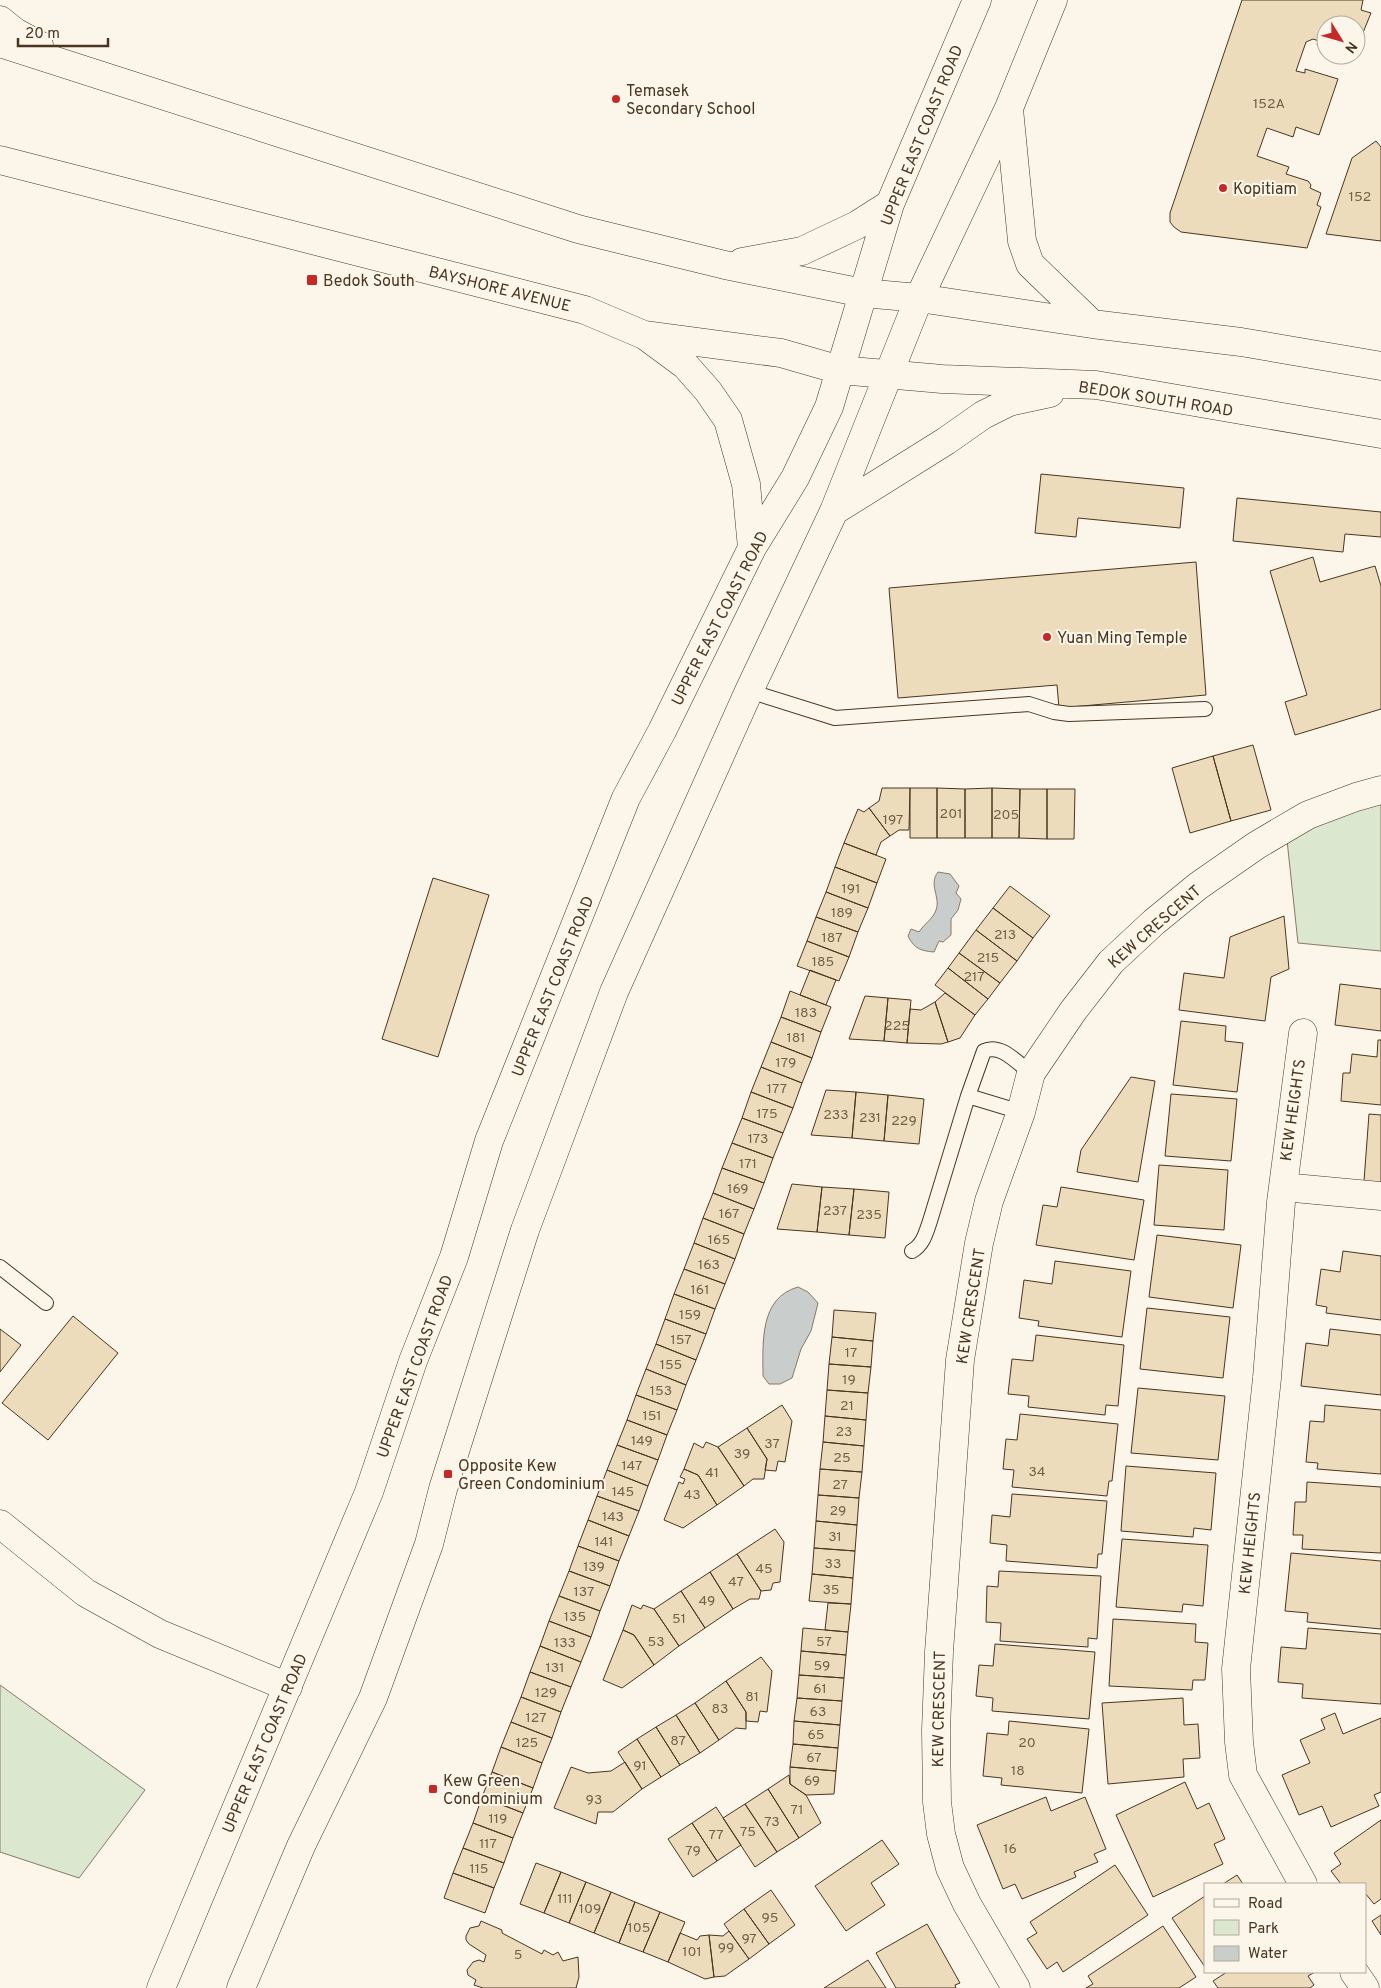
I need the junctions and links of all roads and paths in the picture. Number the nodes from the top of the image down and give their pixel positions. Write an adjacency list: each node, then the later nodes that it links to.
1 (977, 0): 10 (main road, UPPER EAST COAST ROAD)
2 (1053, 0): 6 (main road)
3 (0, 20): 5 (main road)
4 (0, 44): 5 (main road)
5 (89, 72): 11 (main road)
6 (1009, 108): 13 (main road); 14 (main road)
7 (0, 160): 8 (main road, BAYSHORE AVENUE)
8 (43, 171): 9 (main road, BAYSHORE AVENUE); 15 (main road, BAYSHORE AVENUE)
9 (0, 178)
10 (890, 204): 11 (main road); 12 (main road, UPPER EAST COAST ROAD)
11 (725, 264): 12 (main road)
12 (863, 293): 13 (main road); 17 (main road, UPPER EAST COAST ROAD)
13 (919, 298): 14 (main road); 18 (main road)
14 (1092, 324): 16 (main road)
15 (644, 335): 17 (main road, BAYSHORE AVENUE); 22 (main road)
16 (1381, 366)
17 (840, 370): 18 (main road, BEDOK SOUTH ROAD); 22 (main road, UPPER EAST COAST ROAD)
18 (890, 373): 19 (main road, BEDOK SOUTH ROAD); 21 (main road)
19 (1096, 385): 20 (main road, BEDOK SOUTH ROAD); 21 (main road)
20 (1381, 434)
21 (834, 511): 23 (main road)
22 (752, 548): 36 (main road, UPPER EAST COAST ROAD)
23 (749, 691): 24 (lane); 40 (main road)
24 (1204, 709)
25 (1381, 790): 27 (main road, KEW CRESCENT)
26 (1303, 1033): 30 (main road, KEW HEIGHTS)
27 (1030, 1072): 28 (lane); 29 (main road, KEW CRESCENT)
28 (968, 1096): 29 (lane); 32 (lane)
29 (1021, 1112): 41 (main road, KEW CRESCENT)
30 (1283, 1187): 31 (main road); 37 (main road, KEW HEIGHTS)
31 (1381, 1196)
32 (912, 1251)
33 (0, 1267): 34 (lane)
34 (46, 1303)
35 (0, 1524): 36 (main road)
36 (288, 1687): 39 (main road, UPPER EAST COAST ROAD)
37 (1302, 1883)
38 (1355, 1973): 42 (main road)
39 (161, 1988)
40 (240, 1988)
41 (1016, 1988)
42 (1365, 1988)

